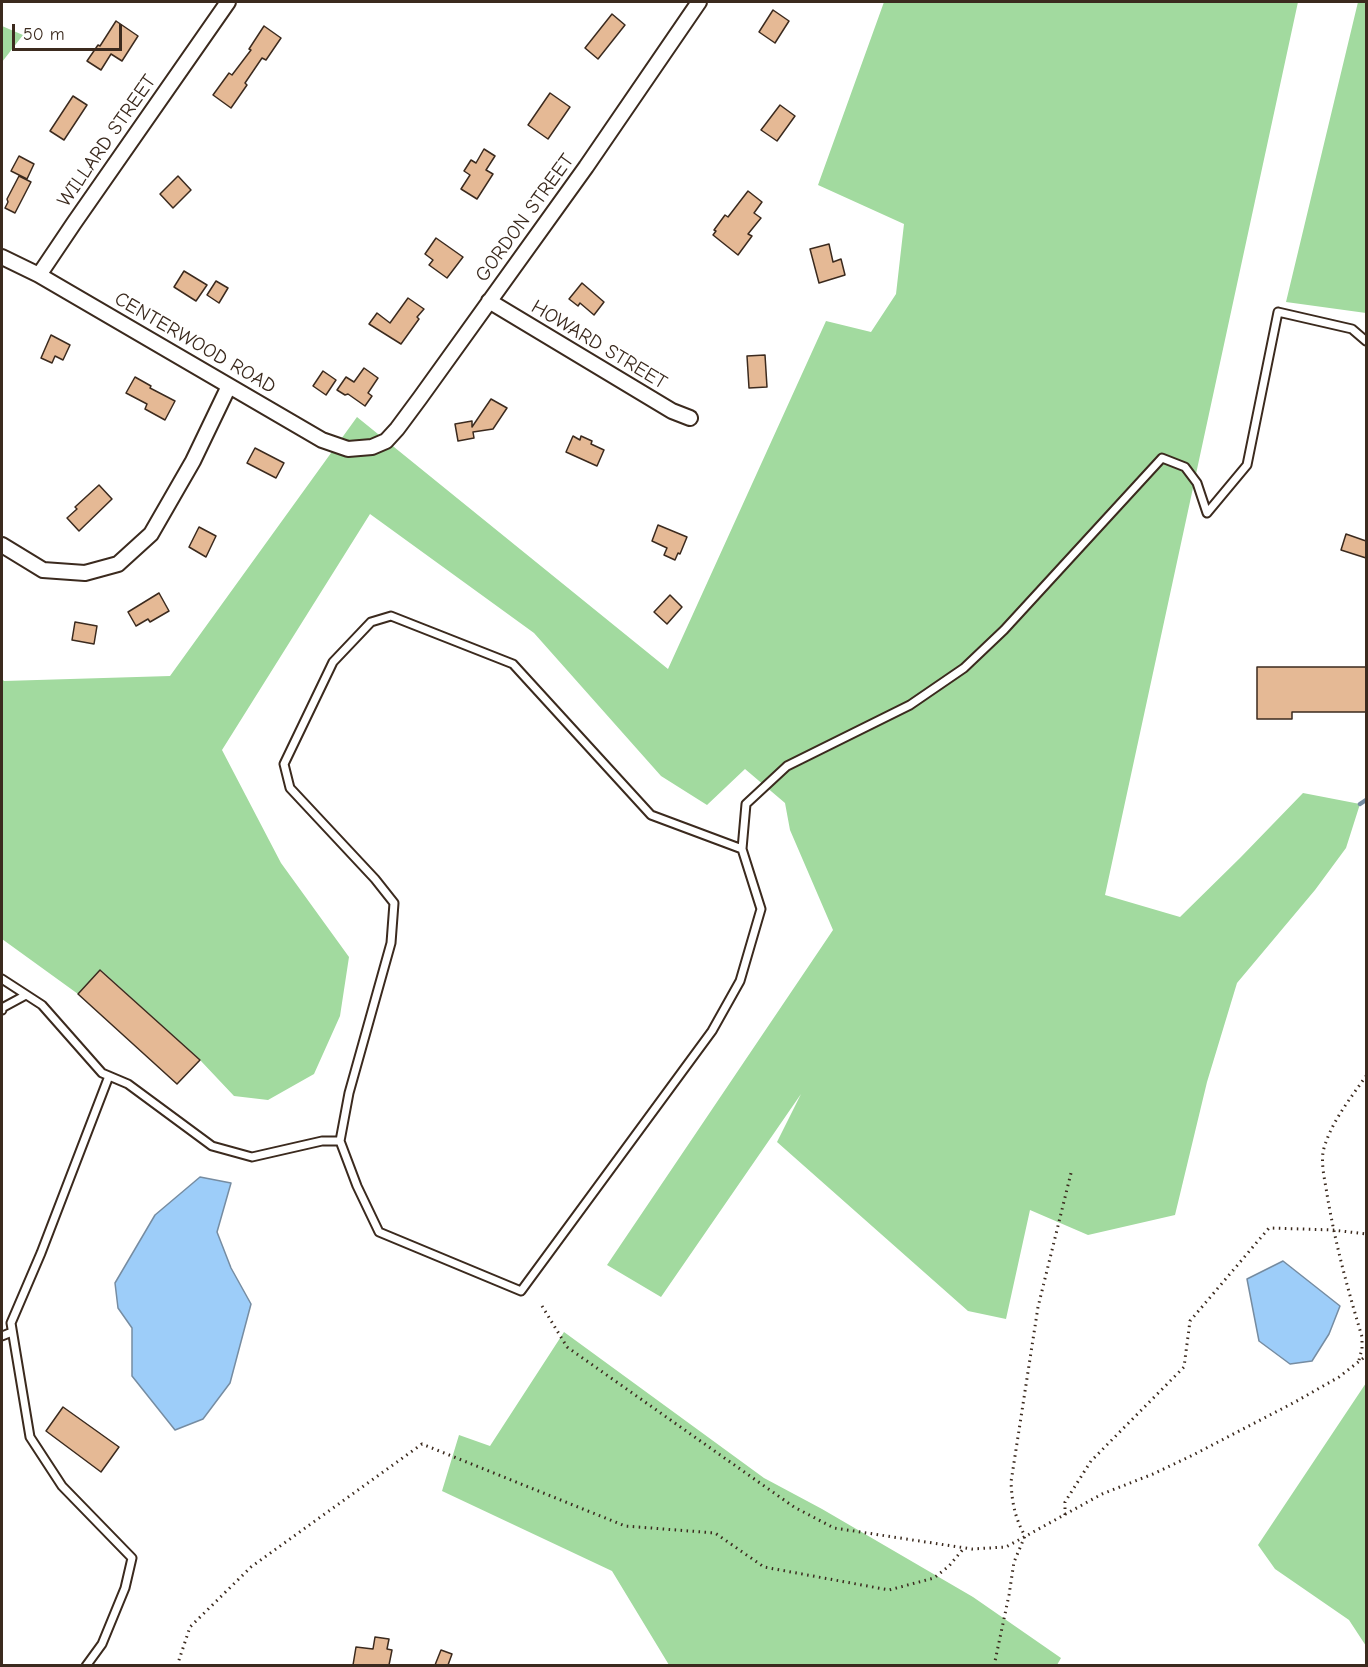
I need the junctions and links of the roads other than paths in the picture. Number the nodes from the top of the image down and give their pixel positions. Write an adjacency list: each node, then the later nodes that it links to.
1 (228, 2): 4 (street, WILLARD STREET)
2 (699, 2): 5 (street, GORDON STREET)
3 (2, 257): 4 (street, CENTERWOOD ROAD)
4 (39, 275): 7 (street, CENTERWOOD ROAD)
5 (489, 301): 8 (street, HOWARD STREET); 9 (street, GORDON STREET)
6 (1366, 341): 11 (lane)
7 (229, 386): 9 (street, CENTERWOOD ROAD); 10 (street)
8 (690, 418)
9 (372, 447)
10 (2, 545)
11 (742, 849): 16 (lane); 16 (lane)
12 (2, 979): 13 (lane)
13 (26, 995): 14 (lane); 15 (lane)
14 (2, 1010)
15 (109, 1076): 16 (lane); 17 (lane)
16 (340, 1141)
17 (12, 1332): 18 (lane); 19 (lane)
18 (2, 1336)
19 (86, 1665)

